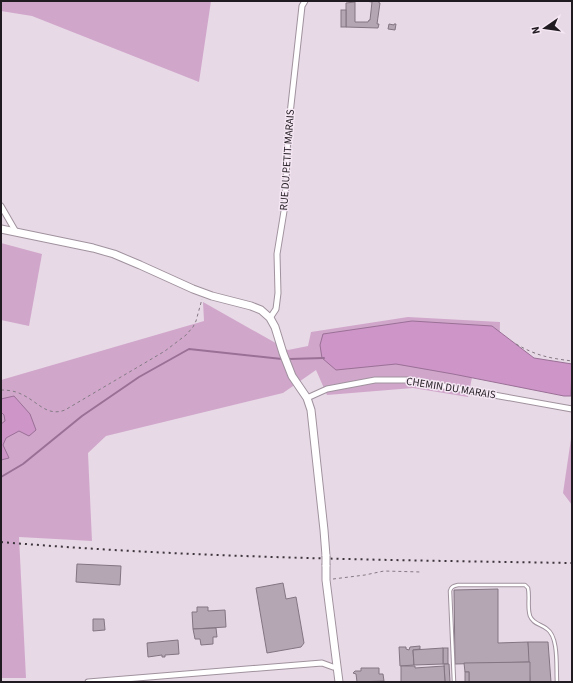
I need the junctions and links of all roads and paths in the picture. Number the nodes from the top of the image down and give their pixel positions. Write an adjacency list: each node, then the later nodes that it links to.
1 (305, 1): 6 (street, RUE DU PETIT MARAIS)
2 (1, 206): 4 (street)
3 (1, 229): 4 (street)
4 (16, 232): 5 (street)
5 (204, 293): 6 (street); 9 (path)
6 (270, 318): 10 (street)
7 (516, 344): 8 (path)
8 (572, 361)
9 (1, 390)
10 (307, 398): 11 (street, CHEMIN DU MARAIS); 13 (street, bridge)
11 (572, 409)
12 (421, 572): 13 (path)
13 (326, 580): 14 (street)
14 (337, 667): 15 (street); 16 (street)
15 (88, 682)
16 (339, 682)
17 (454, 682): 18 (lane)
18 (557, 682)

